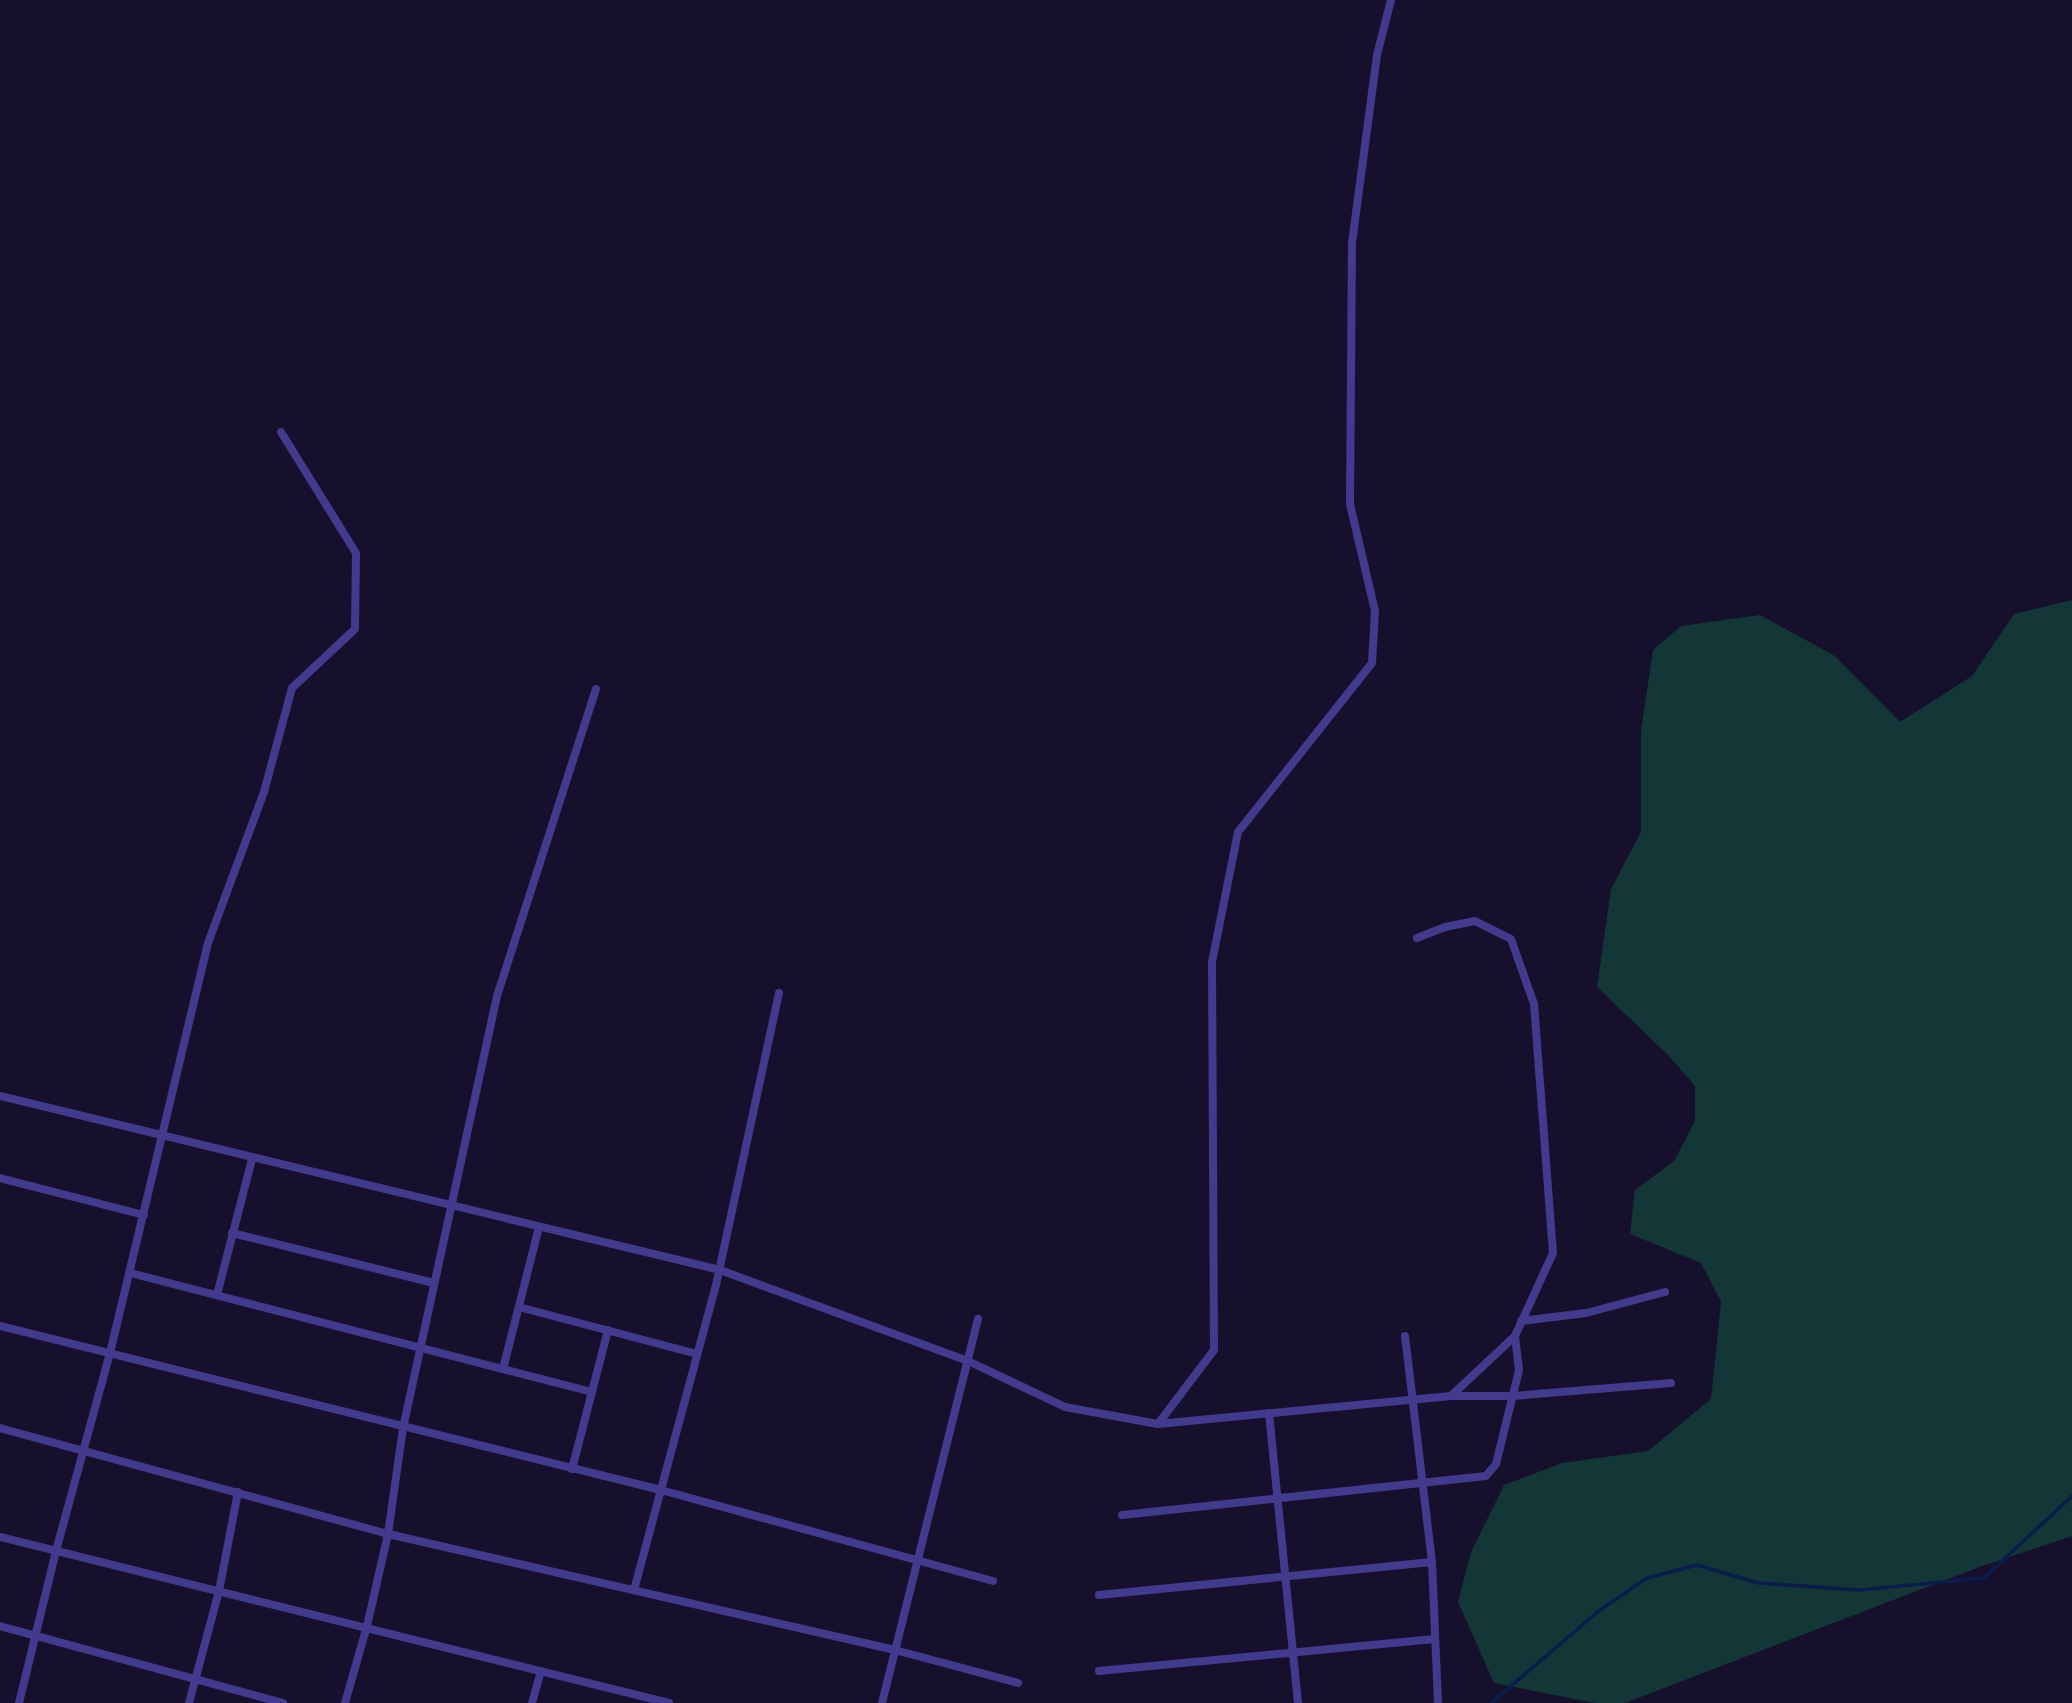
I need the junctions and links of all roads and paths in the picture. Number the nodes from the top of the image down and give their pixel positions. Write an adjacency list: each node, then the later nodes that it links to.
1 (1391, 0): 37 (street)
2 (281, 432): 7 (street)
3 (596, 689): 10 (street)
4 (1417, 938): 21 (street)
5 (779, 993): 14 (street)
6 (0, 1096): 7 (street)
7 (163, 1138): 8 (street); 11 (street)
8 (252, 1159): 10 (street); 13 (street)
9 (0, 1178): 11 (street)
10 (450, 1206): 12 (street); 16 (street)
11 (144, 1216): 15 (street)
12 (539, 1227): 14 (street); 19 (street)
13 (233, 1233): 16 (street); 18 (street)
14 (720, 1270): 28 (street); 29 (street)
15 (130, 1272): 18 (street); 27 (street)
16 (433, 1283): 26 (street)
17 (1665, 1292): 21 (street)
18 (216, 1295): 26 (street)
19 (519, 1307): 23 (street); 30 (street)
20 (978, 1319): 29 (street)
21 (1521, 1321): 25 (street)
22 (0, 1326): 27 (street)
23 (608, 1330): 28 (street); 32 (street)
24 (1405, 1336): 35 (street)
25 (1515, 1336): 33 (street); 34 (street)
26 (420, 1347): 30 (street); 39 (street)
27 (110, 1353): 39 (street); 40 (street)
28 (697, 1354): 43 (street)
29 (968, 1361): 37 (street); 50 (street)
30 (503, 1369): 32 (street)
31 (1671, 1383): 34 (street)
32 (592, 1392): 41 (street)
33 (1451, 1395): 34 (street); 35 (street)
34 (1513, 1396): 42 (street)
35 (1413, 1399): 36 (street); 42 (street)
36 (1269, 1413): 37 (street); 45 (street)
37 (1158, 1424)
38 (0, 1428): 40 (street)
39 (403, 1428): 41 (street); 47 (street)
40 (85, 1450): 44 (street); 49 (street)
41 (572, 1469): 43 (street)
42 (1423, 1484): 45 (street); 51 (street)
43 (661, 1490): 50 (street); 54 (street)
44 (238, 1492): 47 (street); 55 (street)
45 (1278, 1497): 46 (street); 52 (street)
46 (1122, 1515)
47 (388, 1534): 54 (street); 58 (street)
48 (0, 1537): 49 (street)
49 (56, 1551): 55 (street); 59 (street)
50 (918, 1560): 53 (street); 61 (street)
51 (1432, 1562): 52 (street); 60 (street)
52 (1286, 1578): 56 (street); 62 (street)
53 (993, 1581)
54 (634, 1590): 61 (street)
55 (219, 1591): 58 (street); 65 (street)
56 (1099, 1595)
57 (0, 1626): 59 (street)
58 (367, 1626): 63 (street); 70 (street)
59 (36, 1634): 65 (street); 67 (street)
60 (1434, 1639): 62 (street); 75 (street)
61 (895, 1650): 66 (street); 73 (street)
62 (1293, 1653): 64 (street); 74 (street)
63 (541, 1671): 71 (street); 72 (street)
64 (1099, 1671)
65 (195, 1681): 68 (street); 69 (street)
66 (1018, 1683)
67 (19, 1703)
68 (189, 1703)
69 (284, 1703)
70 (345, 1703)
71 (532, 1703)
72 (669, 1703)
73 (882, 1703)
74 (1298, 1703)
75 (1437, 1703)

